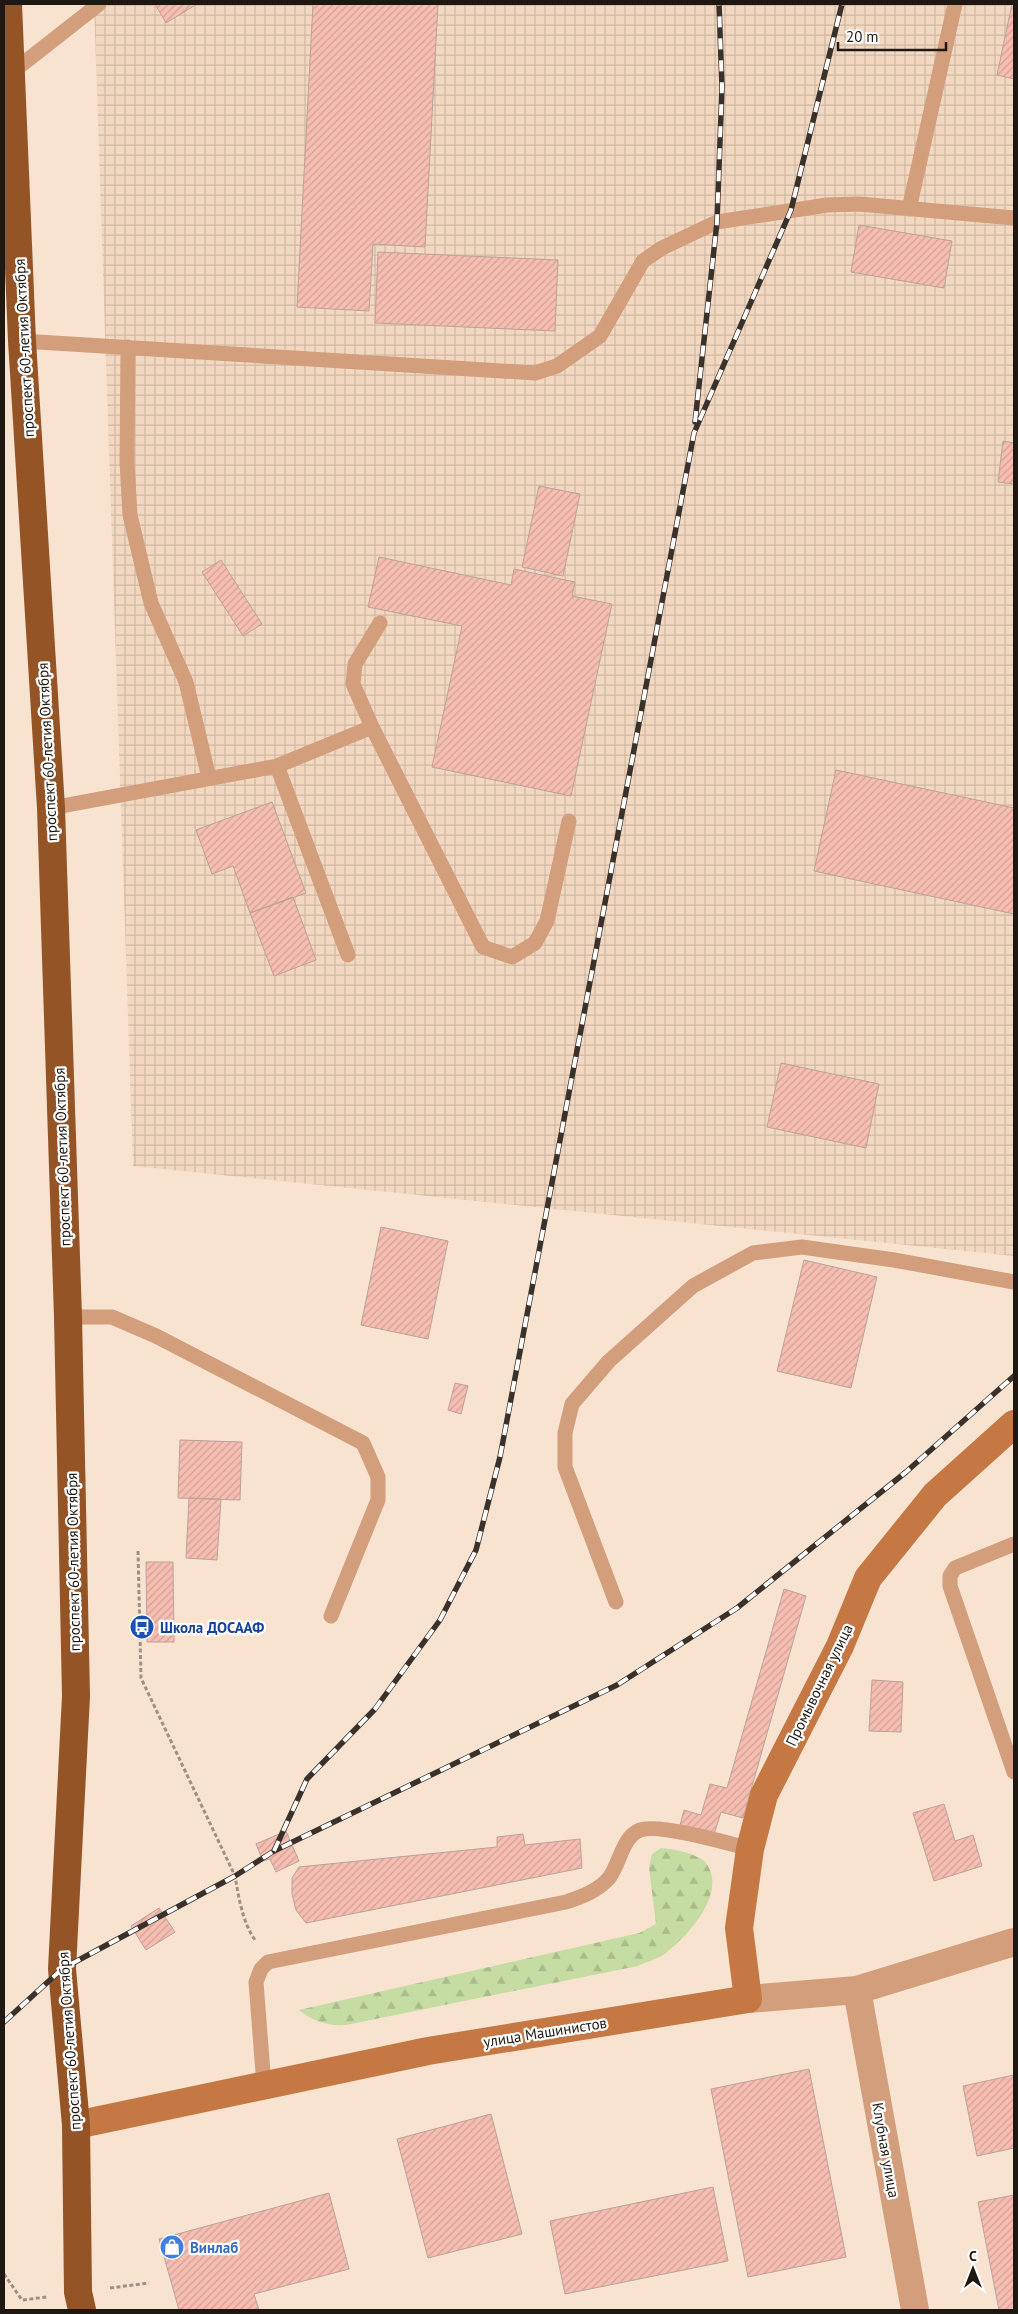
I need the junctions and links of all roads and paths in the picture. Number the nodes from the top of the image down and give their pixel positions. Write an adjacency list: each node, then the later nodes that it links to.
1 (8, 4): 4 (highway, проспект 60-летия Октября)
2 (99, 4): 4 (lane)
3 (955, 4): 5 (lane)
4 (11, 72): 7 (highway, проспект 60-летия Октября)
5 (909, 209): 6 (lane); 8 (lane)
6 (1014, 218)
7 (22, 341): 8 (lane); 13 (highway, проспект 60-летия Октября)
8 (128, 347): 12 (lane)
9 (380, 623): 10 (lane)
10 (372, 727): 11 (lane); 14 (lane)
11 (277, 766): 12 (lane); 15 (lane)
12 (209, 778): 13 (lane)
13 (51, 808): 17 (highway, проспект 60-летия Октября)
14 (569, 821)
15 (348, 954)
16 (1014, 1282): 21 (lane)
17 (68, 1317): 22 (lane); 30 (highway, проспект 60-летия Октября)
18 (1014, 1424): 24 (street, Промывочная улица)
19 (1014, 1544): 23 (lane)
20 (138, 1551): 26 (path)
21 (616, 1602)
22 (331, 1616)
23 (1014, 1772)
24 (750, 1849): 26 (lane); 28 (street, Промывочная улица)
25 (1014, 1942): 27 (street, улица Машинистов)
26 (268, 1962): 29 (lane)
27 (857, 1990): 28 (street, улица Машинистов); 32 (street, Клубная улица)
28 (748, 2000): 29 (street, улица Машинистов)
29 (264, 2086): 30 (street, улица Машинистов)
30 (76, 2125): 31 (highway, проспект 60-летия Октября)
31 (82, 2310)
32 (916, 2310)

